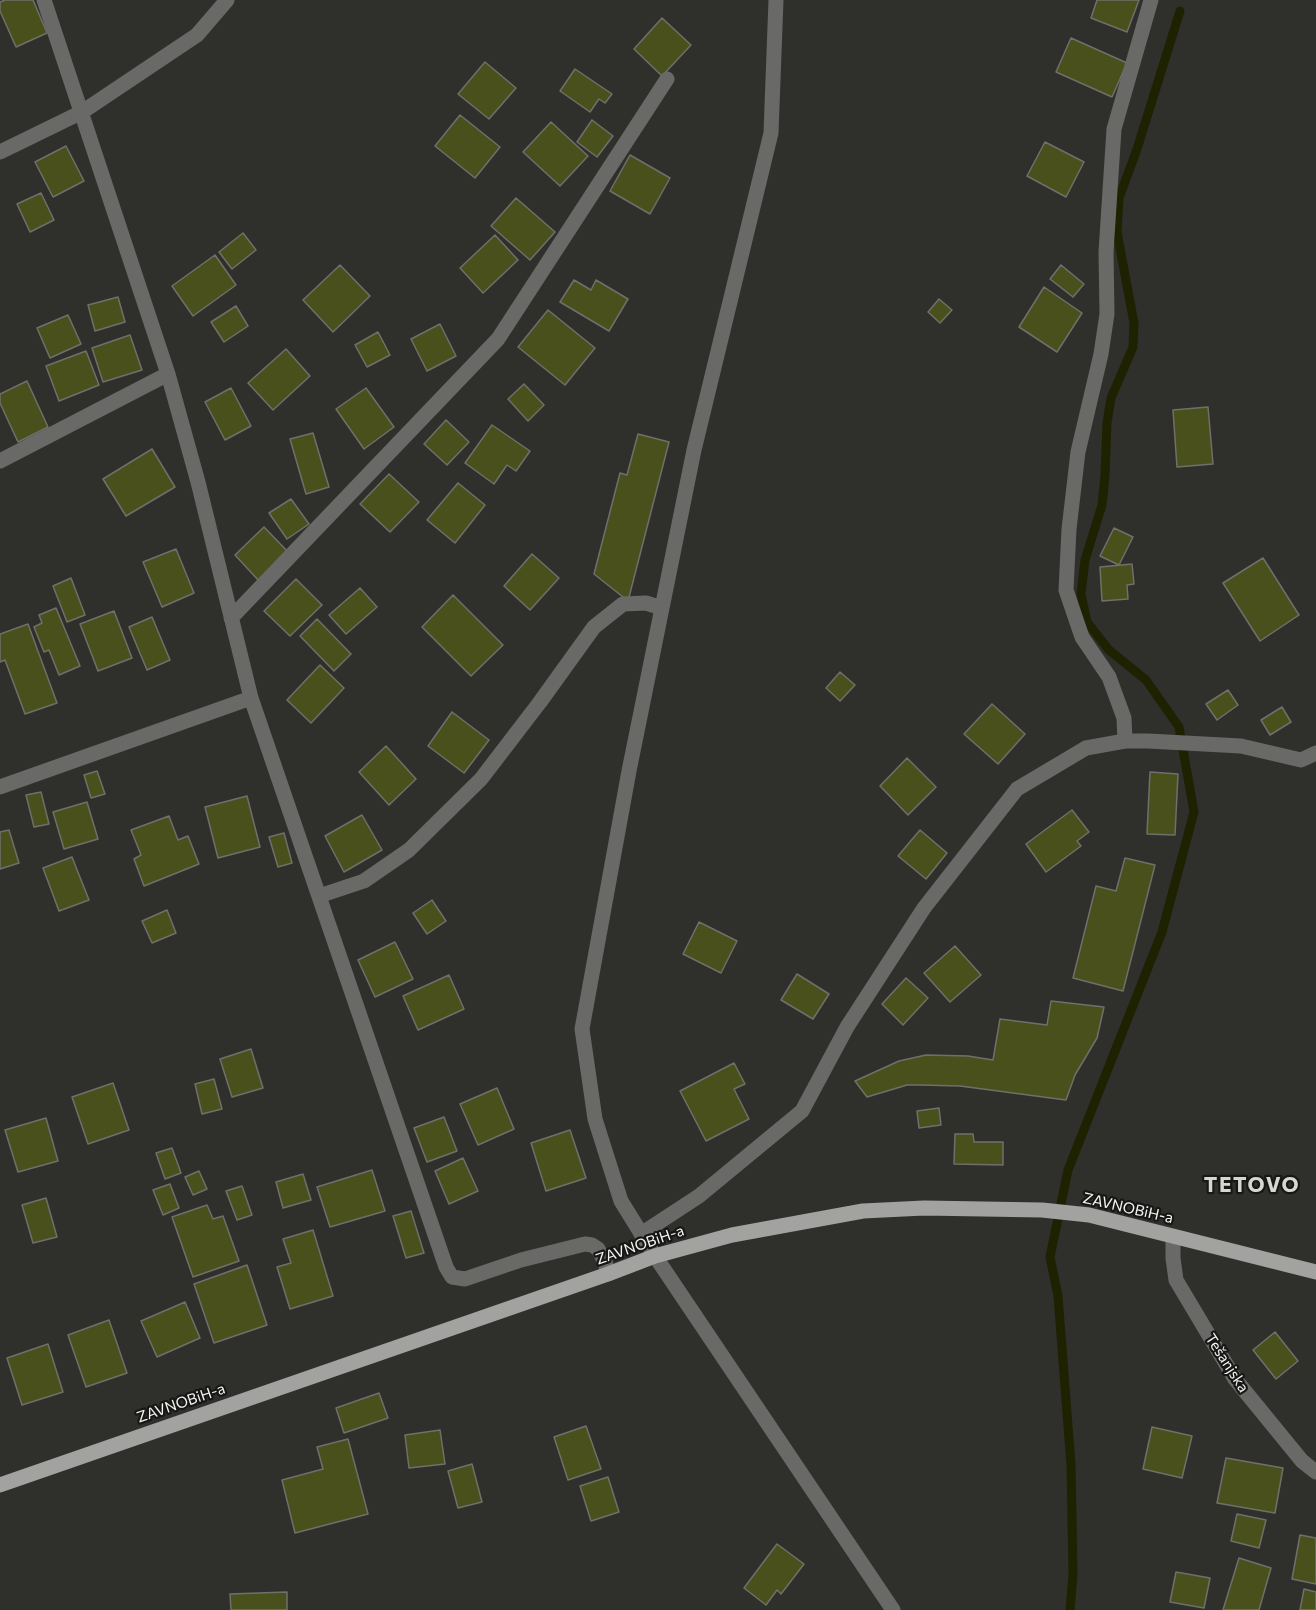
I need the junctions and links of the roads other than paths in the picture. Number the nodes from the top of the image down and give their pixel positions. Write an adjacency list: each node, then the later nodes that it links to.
1 (44, 0): 6 (street)
2 (227, 0): 6 (street)
3 (776, 0): 10 (street)
4 (1151, 0): 13 (street)
5 (667, 79): 11 (street)
6 (82, 112): 7 (street); 8 (street)
7 (0, 152)
8 (168, 374): 9 (street); 11 (street)
9 (0, 461)
10 (662, 608): 16 (street); 17 (street)
11 (231, 618): 12 (street)
12 (251, 698): 15 (street); 16 (street)
13 (1125, 741): 14 (street); 17 (street)
14 (1316, 753)
15 (0, 787)
16 (319, 896): 21 (street)
17 (641, 1234): 19 (street)
18 (1173, 1237): 19 (main road, ZAVNOBiH-a); 20 (main road, ZAVNOBiH-a); 22 (street, Tešanjska)
19 (655, 1256): 21 (main road, ZAVNOBiH-a); 24 (street)
20 (1316, 1272)
21 (608, 1275): 23 (main road, ZAVNOBiH-a)
22 (1316, 1472)
23 (0, 1485)
24 (893, 1610)

